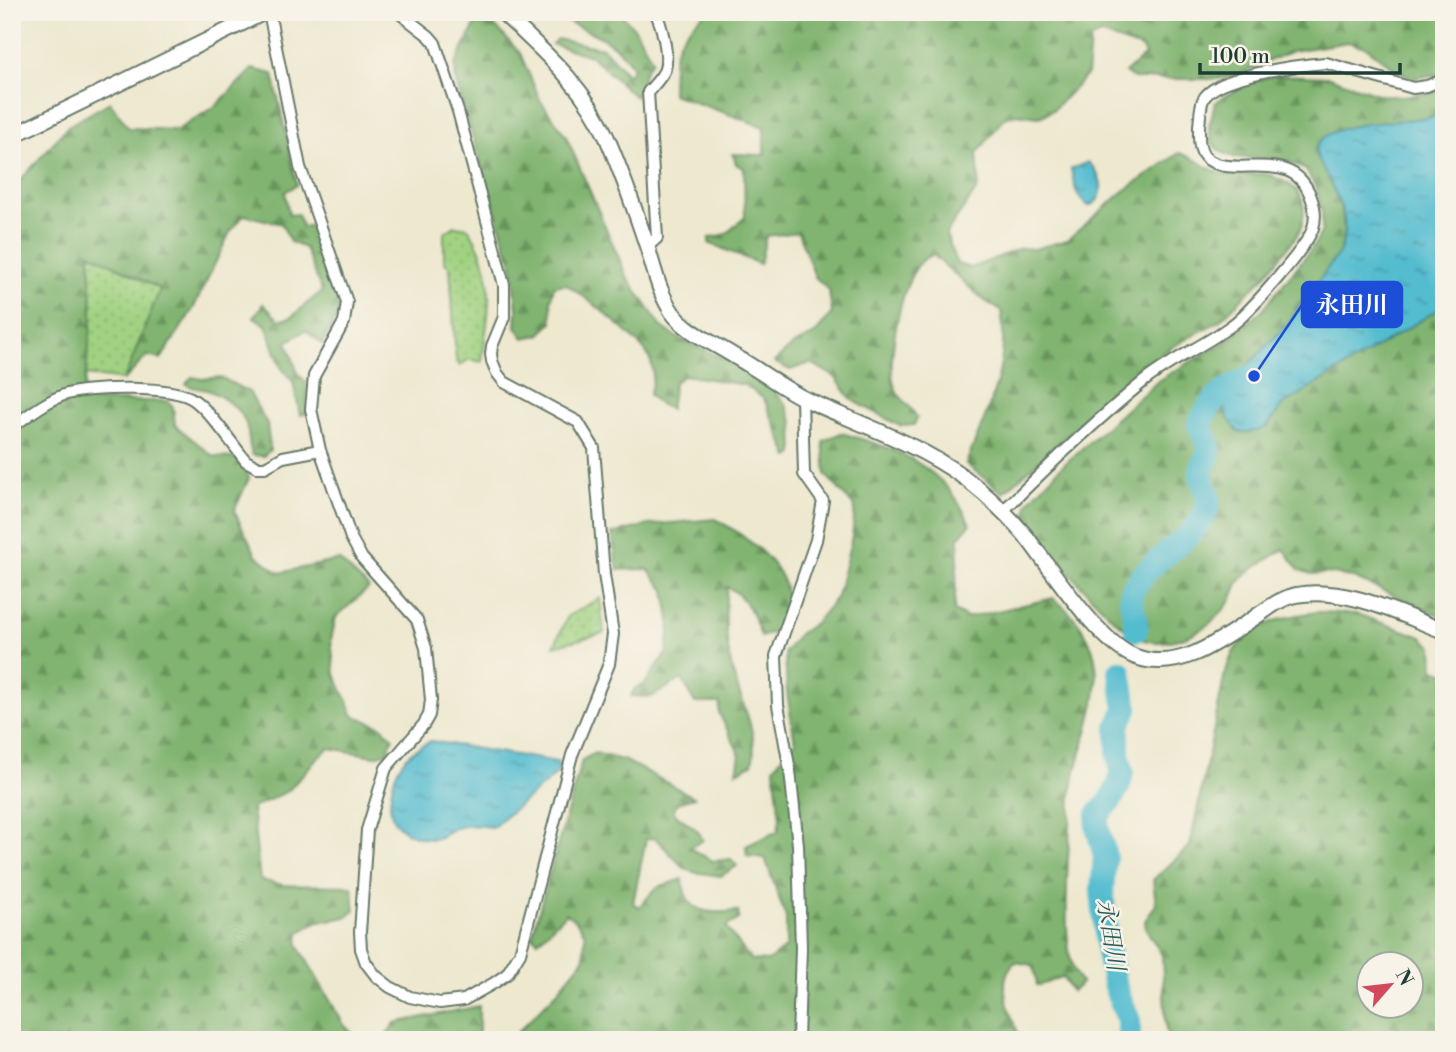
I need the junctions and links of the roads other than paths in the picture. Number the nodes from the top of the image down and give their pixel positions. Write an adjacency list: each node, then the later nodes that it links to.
1 (267, 12): 6 (street); 10 (street)
2 (398, 12): 10 (street)
3 (502, 12): 7 (street)
4 (655, 12): 7 (street)
5 (1444, 79): 11 (street)
6 (12, 136)
7 (647, 247): 8 (street)
8 (802, 397): 11 (street); 13 (street)
9 (12, 427): 10 (street)
10 (320, 450)
11 (1003, 511): 12 (street)
12 (1444, 631)
13 (799, 1040)

